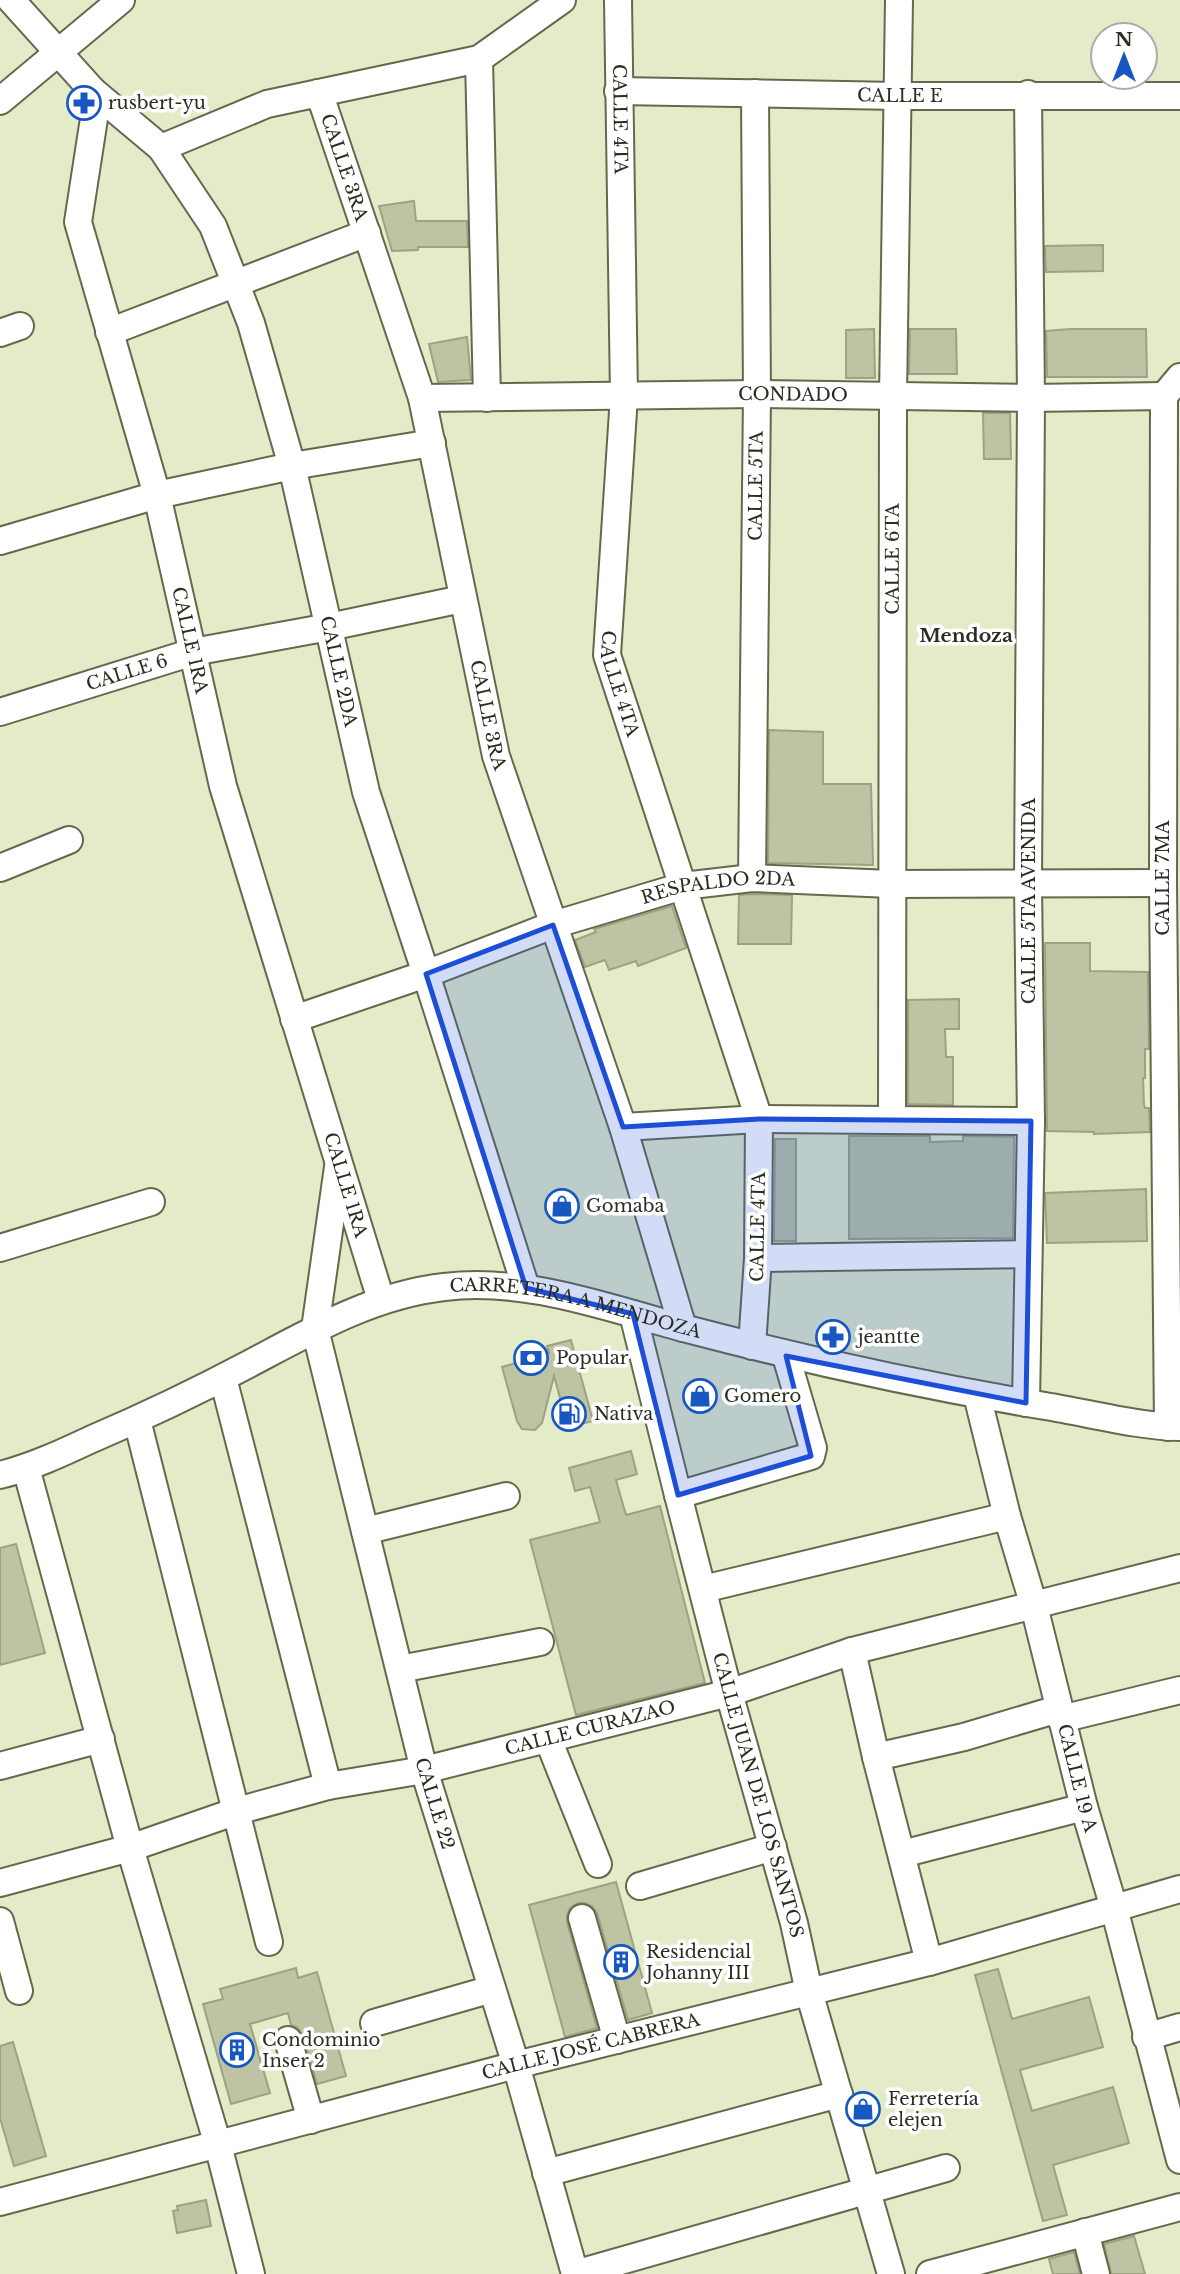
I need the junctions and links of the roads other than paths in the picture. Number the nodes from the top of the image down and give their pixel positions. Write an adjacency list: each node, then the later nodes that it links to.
1 (11, 0): 6 (street)
2 (121, 0): 6 (street)
3 (562, 0): 7 (street)
4 (618, 0): 8 (street, CALLE 4TA)
5 (899, 0): 13 (street, CALLE 6TA)
6 (59, 53): 9 (street); 15 (street)
7 (479, 59): 10 (street); 25 (street)
8 (618, 91): 11 (street, CALLE E); 22 (street, CALLE 4TA)
9 (93, 92): 16 (street, CALLE 2DA); 19 (street, CALLE 1RA)
10 (318, 93): 16 (street); 17 (street, CALLE 3RA)
11 (755, 93): 13 (street, CALLE E); 21 (street, CALLE 5TA)
12 (1028, 94): 13 (street, CALLE E); 14 (street, CALLE E); 26 (street, CALLE 5TA AVENIDA)
13 (898, 96): 23 (street, CALLE 6TA)
14 (1180, 96)
15 (0, 102)
16 (161, 148): 18 (street, CALLE 2DA)
17 (366, 233): 18 (street); 24 (street, CALLE 3RA)
18 (235, 282): 19 (street); 28 (street, CALLE 2DA)
19 (109, 332): 29 (street, CALLE 1RA)
20 (1172, 387): 26 (street, CONDADO); 38 (street, CALLE 7MA)
21 (757, 394): 22 (street, CONDADO); 23 (street, CONDADO); 37 (street, CALLE 5TA)
22 (625, 396): 25 (street, CONDADO); 41 (street, CALLE 4TA)
23 (893, 397): 26 (street, CONDADO); 39 (street, CALLE 6TA)
24 (422, 398): 25 (street, CONDADO); 27 (street, CALLE 3RA)
25 (486, 398)
26 (1031, 398): 40 (street, CALLE 5TA AVENIDA)
27 (432, 443): 28 (street); 31 (street, CALLE 3RA)
28 (292, 466): 29 (street); 32 (street, CALLE 2DA)
29 (157, 495): 30 (street); 33 (street, CALLE 1RA)
30 (0, 541)
31 (462, 599): 32 (street, CALLE 6); 42 (street, CALLE 3RA)
32 (329, 627): 33 (street, CALLE 6); 43 (street, CALLE 2DA)
33 (193, 652): 34 (street, CALLE 6); 44 (street, CALLE 1RA)
34 (0, 712)
35 (69, 840): 36 (street)
36 (0, 868)
37 (752, 878): 39 (street, RESPALDO 2DA); 41 (street, RESPALDO 2DA)
38 (1163, 883): 40 (street, RESPALDO 2DA); 65 (street, CALLE 7MA)
39 (891, 884): 40 (street, RESPALDO 2DA); 46 (street, CALLE 6TA)
40 (1028, 884): 47 (street, CALLE 5TA AVENIDA)
41 (683, 886): 42 (street, RESPALDO 2DA); 45 (street, CALLE 4TA)
42 (553, 925): 43 (street, RESPALDO 2DA); 48 (street, CALLE 3RA)
43 (426, 974): 44 (street, RESPALDO 2DA); 54 (street, CALLE 2DA)
44 (294, 1019): 49 (street, CALLE 1RA)
45 (759, 1119): 46 (street); 48 (street); 53 (street, CALLE 4TA)
46 (892, 1119): 47 (street)
47 (1031, 1121): 52 (street, CALLE 5TA AVENIDA)
48 (622, 1126): 57 (street, CALLE 3RA)
49 (338, 1167): 55 (street, CALLE 1RA); 58 (street)
50 (151, 1202): 51 (street)
51 (0, 1248)
52 (1028, 1254): 53 (street); 63 (street, CALLE 5TA AVENIDA)
53 (758, 1258): 59 (street, CALLE 4TA)
54 (526, 1288): 55 (street, CARRETERA A MENDOZA); 56 (street, CARRETERA A MENDOZA)
55 (381, 1300): 58 (street, CARRETERA A MENDOZA)
56 (633, 1314): 57 (street, CARRETERA A MENDOZA); 67 (street, CALLE JUAN DE LOS SANTOS)
57 (683, 1328): 59 (street, CARRETERA A MENDOZA)
58 (315, 1329): 61 (street, CARRETERA A MENDOZA); 70 (street, CALLE 22)
59 (752, 1346): 60 (street, CARRETERA A MENDOZA)
60 (786, 1356): 62 (street, CARRETERA A MENDOZA); 67 (street)
61 (223, 1378): 64 (street, CARRETERA A MENDOZA); 85 (street)
62 (977, 1395): 63 (street, CARRETERA A MENDOZA); 69 (street, CALLE 19 A)
63 (1026, 1403): 65 (street, CARRETERA A MENDOZA)
64 (137, 1420): 66 (street, CARRETERA A MENDOZA); 87 (street)
65 (1174, 1427)
66 (7, 1468): 80 (street)
67 (678, 1495): 72 (street, CALLE JUAN DE LOS SANTOS)
68 (506, 1496): 70 (street)
69 (1007, 1516): 72 (street); 73 (street, CALLE 19 A)
70 (365, 1531): 76 (street, CALLE 22)
71 (1180, 1568): 73 (street, CALLE CURAZAO)
72 (703, 1589): 78 (street, CALLE JUAN DE LOS SANTOS)
73 (1034, 1606): 75 (street, CALLE CURAZAO); 79 (street, CALLE 19 A)
74 (540, 1642): 76 (street)
75 (852, 1651): 78 (street, CALLE CURAZAO); 82 (street)
76 (400, 1669): 84 (street, CALLE 22)
77 (1180, 1690): 79 (street)
78 (729, 1693): 81 (street, CALLE CURAZAO); 88 (street, CALLE JUAN DE LOS SANTOS)
79 (1060, 1714): 82 (street); 86 (street, CALLE 19 A)
80 (101, 1739): 83 (street); 89 (street)
81 (548, 1739): 84 (street, CALLE CURAZAO); 91 (street)
82 (876, 1757): 90 (street)
83 (0, 1766)
84 (424, 1770): 85 (street, CALLE CURAZAO); 100 (street, CALLE 22)
85 (328, 1786): 87 (street, CALLE CURAZAO)
86 (1084, 1807): 90 (street); 95 (street, CALLE 19 A)
87 (237, 1811): 89 (street, CALLE CURAZAO); 98 (street)
88 (773, 1847): 93 (street); 102 (street, CALLE JUAN DE LOS SANTOS)
89 (131, 1848): 92 (street, CALLE CURAZAO); 112 (street)
90 (902, 1853): 99 (street)
91 (598, 1864)
92 (0, 1883)
93 (640, 1886)
94 (1180, 1889): 95 (street, CALLE JOSÉ CABRERA)
95 (1114, 1908): 99 (street, CALLE JOSÉ CABRERA); 105 (street, CALLE 19 A)
96 (582, 1918): 107 (street)
97 (0, 1922): 101 (street)
98 (269, 1942)
99 (929, 1962): 102 (street, CALLE JOSÉ CABRERA)
100 (492, 1989): 103 (street); 108 (street, CALLE 22)
101 (19, 1991)
102 (809, 1992): 107 (street, CALLE JOSÉ CABRERA); 110 (street, CALLE JUAN DE LOS SANTOS)
103 (374, 2023)
104 (1180, 2027): 105 (street)
105 (1146, 2037): 109 (street, CALLE 19 A)
106 (288, 2040): 111 (street)
107 (617, 2040): 108 (street, CALLE JOSÉ CABRERA)
108 (516, 2065): 111 (street, CALLE JOSÉ CABRERA); 115 (street, CALLE 22)
109 (1170, 2087): 113 (street, CALLE 19 A)
110 (839, 2094): 115 (street); 116 (street, CALLE JUAN DE LOS SANTOS)
111 (311, 2120): 112 (street, CALLE JOSÉ CABRERA)
112 (218, 2145): 117 (street, CALLE JOSÉ CABRERA); 120 (street)
113 (1180, 2160)
114 (946, 2168): 116 (street)
115 (546, 2173): 121 (street, CALLE 22)
116 (867, 2192): 121 (street); 122 (street, CALLE JUAN DE LOS SANTOS)
117 (0, 2202)
118 (1180, 2207): 119 (street)
119 (1085, 2232): 123 (street); 124 (street)
120 (251, 2274)
121 (575, 2274)
122 (891, 2274)
123 (930, 2274)
124 (1096, 2274)

